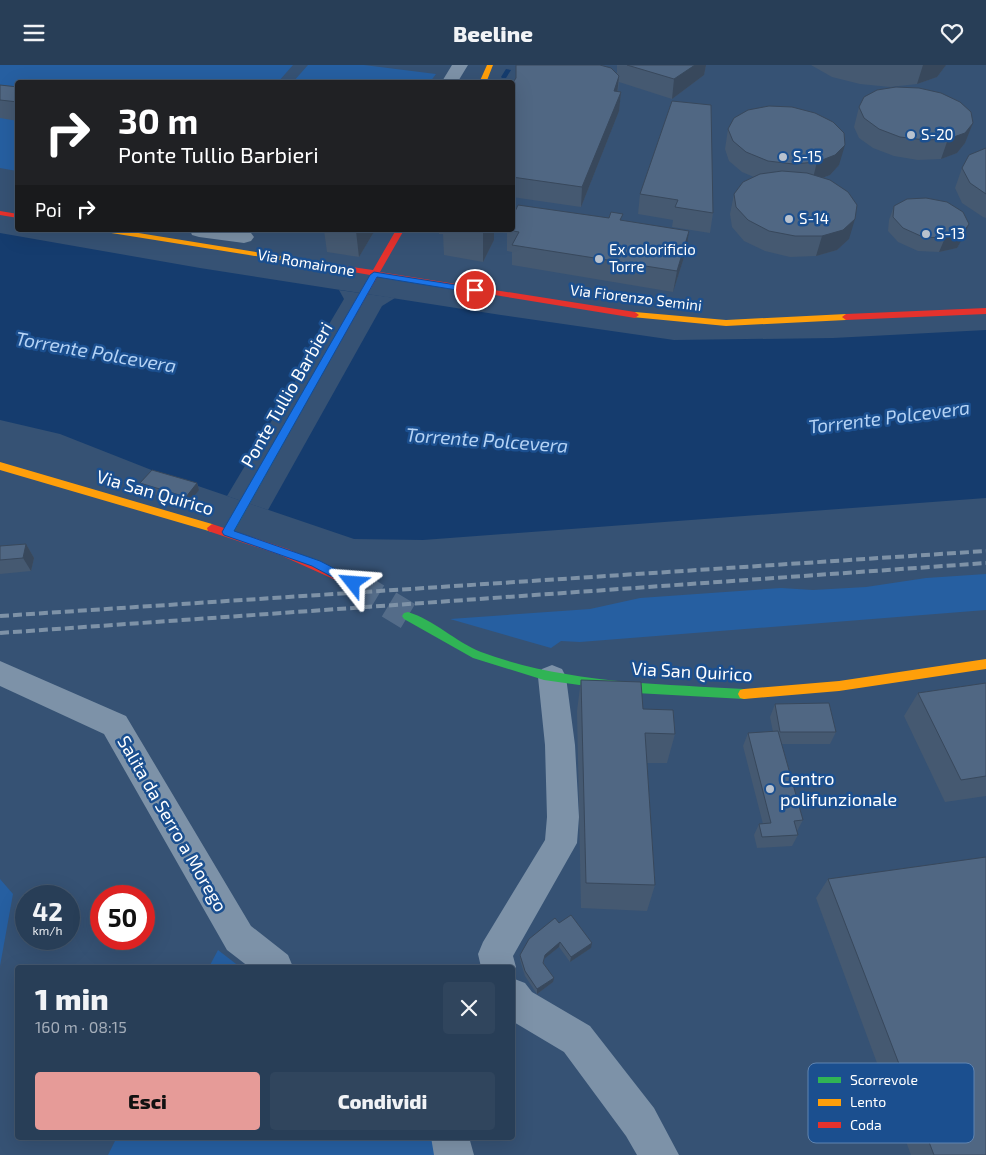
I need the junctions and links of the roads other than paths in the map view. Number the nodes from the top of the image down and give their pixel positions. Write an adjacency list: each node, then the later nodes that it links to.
1 (460, 65): 3 (street)
2 (490, 65): 4 (main road)
3 (451, 80)
4 (483, 80)
5 (0, 213): 6 (main road)
6 (15, 215)
7 (141, 232): 9 (main road, Via Romairone)
8 (399, 232): 11 (main road, Via Romairone)
9 (195, 235): 10 (street); 11 (main road, Via Romairone)
10 (244, 237)
11 (374, 275): 12 (main road, Via Fiorenzo Semini); 14 (main road, Ponte Tullio Barbieri)
12 (986, 311)
13 (0, 466): 14 (main road, Via San Quirico)
14 (228, 532): 15 (main road, Via San Quirico)
15 (353, 583)
16 (408, 616): 19 (main road, Via San Quirico)
17 (986, 664): 19 (main road, Via San Quirico)
18 (0, 673): 20 (street, Salita da Serro a Morego)
19 (552, 677): 21 (street)
20 (273, 965)
21 (498, 965)
22 (515, 1000): 25 (street)
23 (451, 1140): 24 (street)
24 (454, 1155)
25 (659, 1155)

